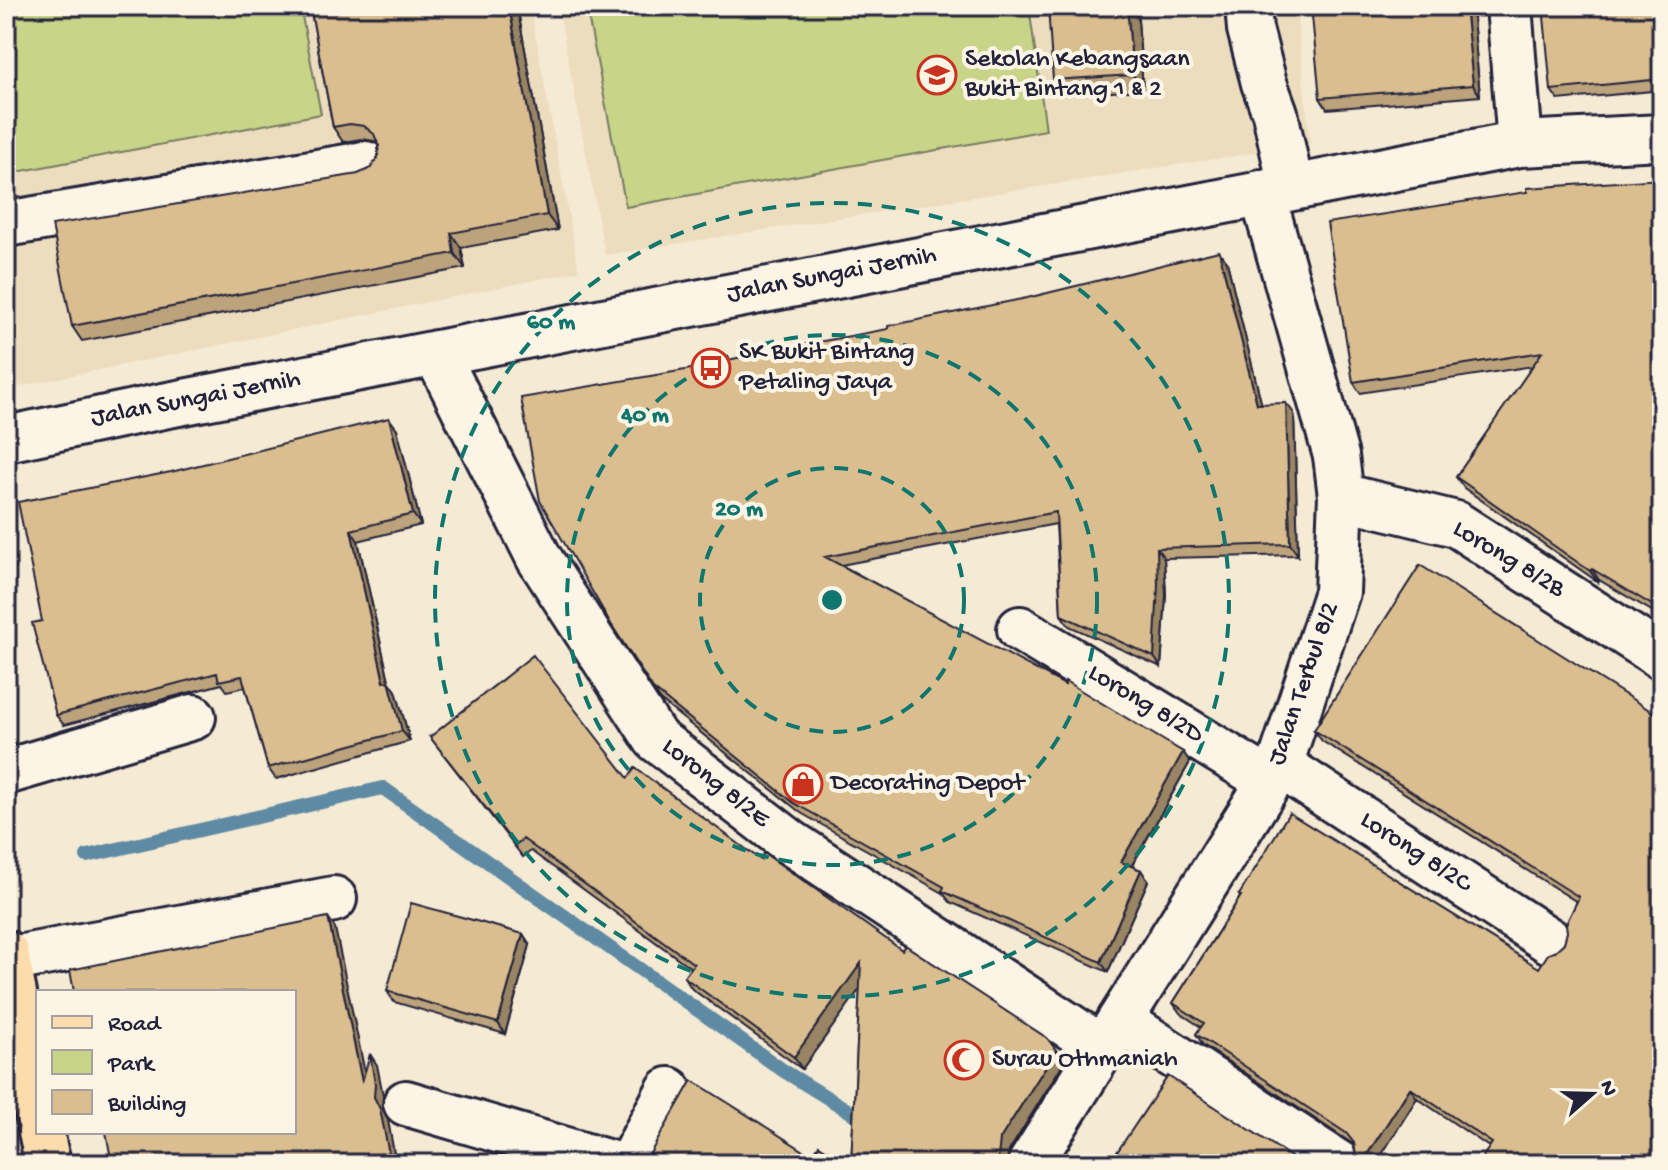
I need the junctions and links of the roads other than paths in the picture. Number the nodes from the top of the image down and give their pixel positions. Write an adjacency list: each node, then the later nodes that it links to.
1 (1248, 6): 6 (street, Jalan Terbul 8/2)
2 (1509, 6): 4 (street)
3 (1662, 137): 4 (street, Jalan Sungai Jernih)
4 (1520, 144): 6 (street, Jalan Sungai Jernih)
5 (365, 164): 7 (street)
6 (1276, 190): 8 (street, Jalan Sungai Jernih); 10 (street, Jalan Terbul 8/2)
7 (6, 224)
8 (436, 353): 9 (street, Jalan Sungai Jernih); 19 (street, Lorong 8/2E)
9 (6, 439)
10 (1341, 496): 12 (street, Lorong 8/2B); 15 (street, Jalan Terbul 8/2)
11 (1020, 629): 15 (street, Lorong 8/2D)
12 (1662, 657)
13 (193, 717): 14 (street)
14 (6, 772)
15 (1275, 773): 17 (street, Lorong 8/2C); 19 (street, Jalan Terbul 8/2)
16 (334, 899): 18 (street)
17 (1550, 941)
18 (7, 956): 22 (main road)
19 (1112, 1034): 27 (street, Jalan Terbul 8/2); 28 (street, Lorong 8/2E)
20 (669, 1090): 26 (street)
21 (406, 1103): 25 (street)
22 (36, 1105)
23 (41, 1134): 24 (main road)
24 (48, 1164)
25 (613, 1164)
26 (630, 1164)
27 (1030, 1164)
28 (1339, 1164)

